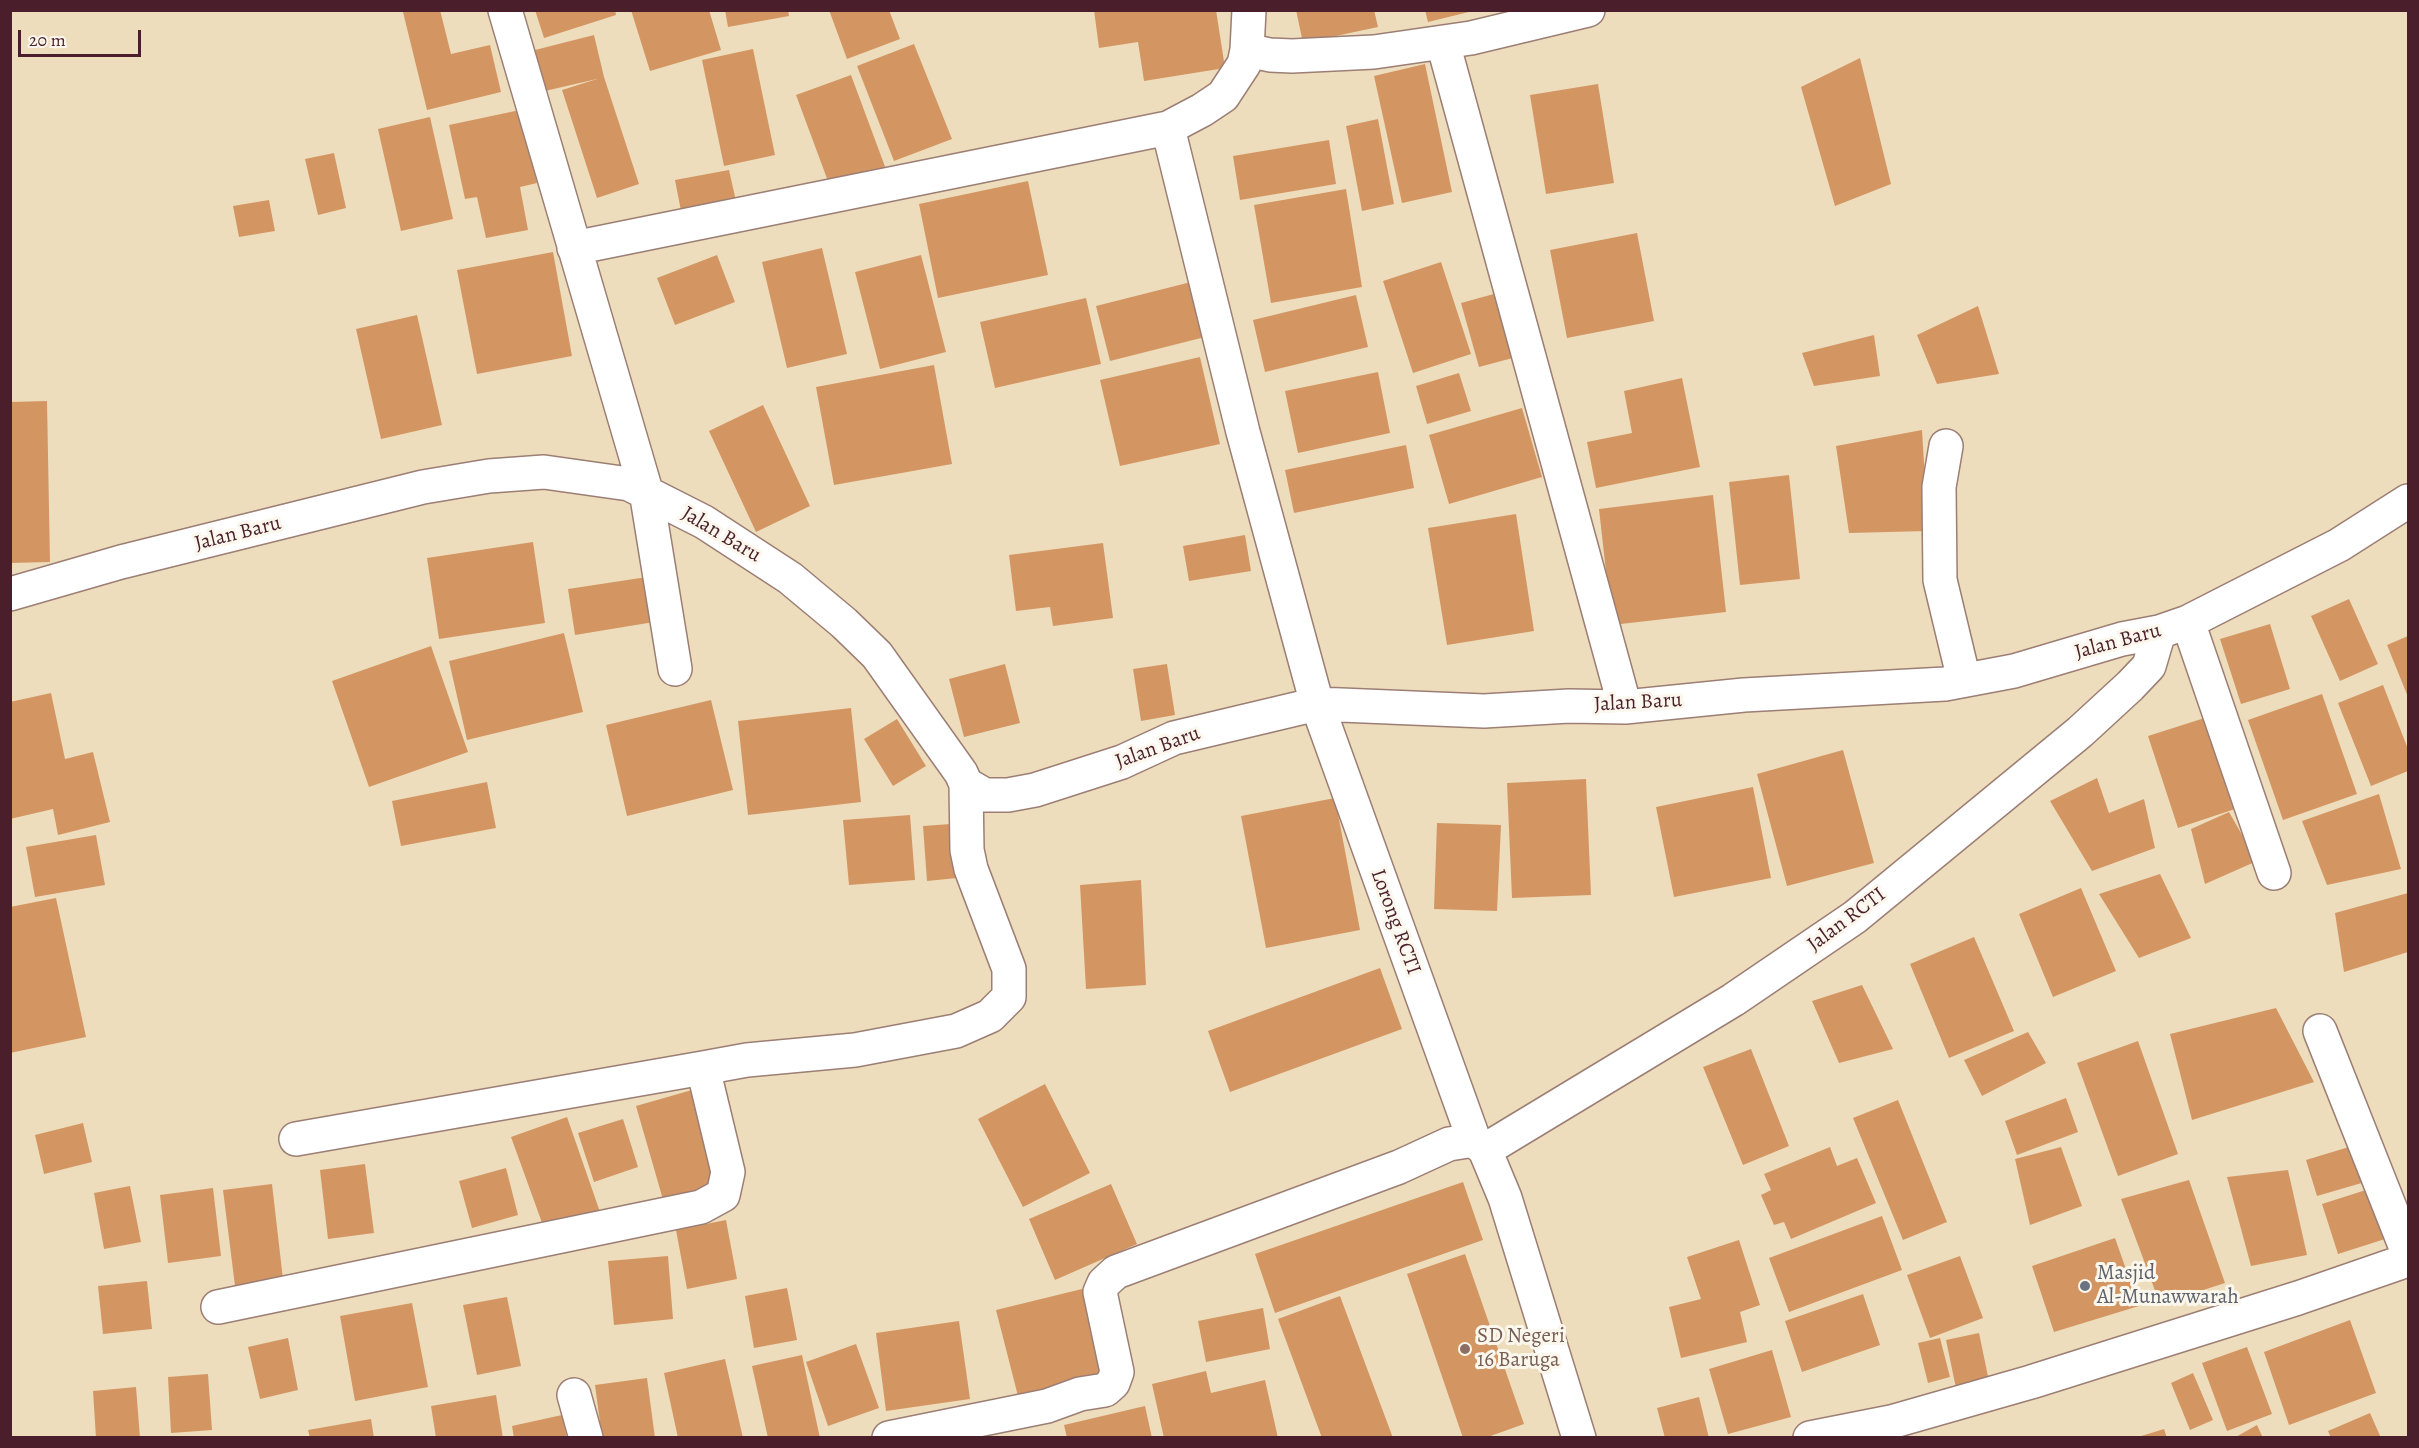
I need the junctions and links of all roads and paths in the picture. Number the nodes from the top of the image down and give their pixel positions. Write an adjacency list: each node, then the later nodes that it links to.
1 (505, 10): 7 (street)
2 (1249, 10): 5 (street)
3 (1588, 10): 4 (street)
4 (1443, 43): 5 (street); 16 (street)
5 (1247, 50): 6 (street)
6 (1168, 128): 7 (street); 15 (street, Lorong RCTI)
7 (574, 248): 9 (street)
8 (1946, 446): 14 (street)
9 (646, 491): 11 (street, Jalan Baru); 13 (street); 17 (street, Jalan Baru)
10 (2409, 501): 12 (street, Jalan Baru)
11 (10, 594)
12 (2174, 627): 14 (street, Jalan Baru); 18 (street); 22 (street, Jalan RCTI)
13 (675, 669)
14 (1964, 680): 16 (street, Jalan Baru)
15 (1317, 704): 16 (street, Jalan Baru); 17 (street, Jalan Baru); 22 (street, Lorong RCTI)
16 (1625, 707)
17 (966, 784): 20 (street)
18 (2274, 873)
19 (2320, 1032): 23 (street)
20 (703, 1068): 21 (street); 25 (street)
21 (297, 1139)
22 (1479, 1145): 28 (street, Jalan RCTI); 29 (street, Lorong RCTI)
23 (2409, 1253)
24 (2409, 1260): 30 (street)
25 (218, 1307)
26 (574, 1395): 27 (street)
27 (586, 1437)
28 (889, 1437)
29 (1578, 1437)
30 (1810, 1437)

